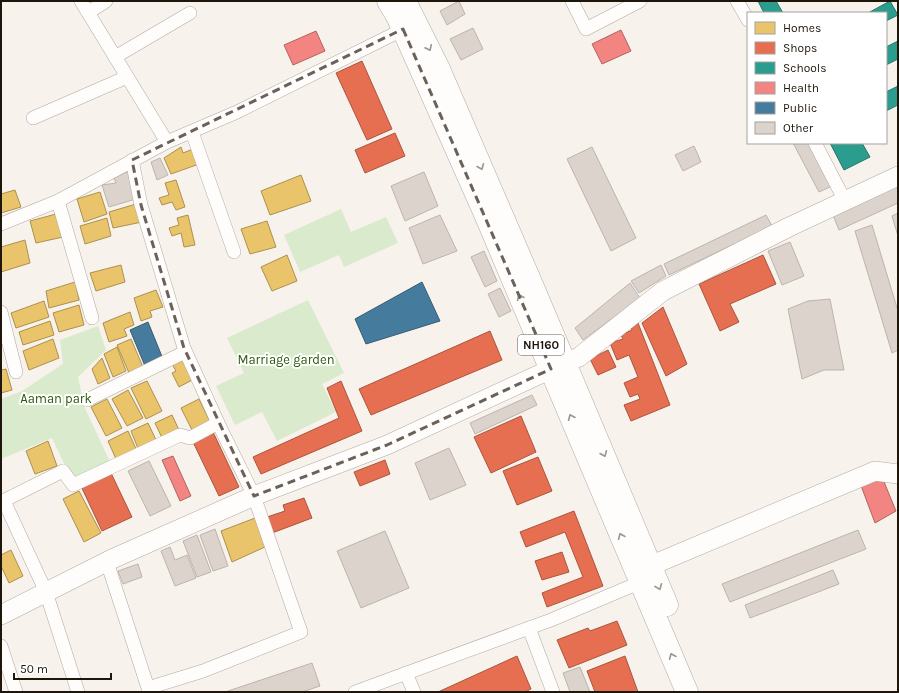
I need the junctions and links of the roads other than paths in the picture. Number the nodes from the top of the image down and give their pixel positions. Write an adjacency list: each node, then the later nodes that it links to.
1 (106, 1): 7 (street)
2 (388, 1): 10 (highway, NH160)
3 (405, 1): 10 (highway, NH160)
4 (572, 1): 5 (street)
5 (640, 1)
6 (737, 1): 9 (street)
7 (85, 6): 11 (street)
8 (190, 13): 11 (street)
9 (747, 18)
10 (410, 26): 14 (street); 26 (highway, NH160)
11 (115, 57): 12 (street)
12 (127, 77): 13 (street); 15 (street)
13 (33, 118)
14 (192, 132): 15 (street); 22 (street)
15 (167, 142): 17 (street)
16 (816, 144): 20 (street)
17 (132, 160): 19 (street); 25 (street)
18 (898, 176): 20 (main road)
19 (58, 201): 21 (street); 24 (street)
20 (845, 201): 26 (main road)
21 (1, 224)
22 (234, 252)
23 (1, 312): 27 (street)
24 (92, 318)
25 (185, 352): 28 (street); 29 (street)
26 (558, 366): 31 (main road); 34 (highway, NH160)
27 (16, 372)
28 (86, 400)
29 (218, 423): 31 (street); 32 (street)
30 (898, 474): 34 (main road)
31 (254, 496): 33 (main road); 33 (street)
32 (2, 502): 35 (street)
33 (107, 562): 35 (main road)
34 (643, 573): 37 (street); 40 (highway, NH160)
35 (46, 592): 36 (main road); 42 (street)
36 (1, 615)
37 (529, 628): 39 (street); 45 (street)
38 (1, 646): 41 (street)
39 (406, 673): 43 (street); 44 (street)
40 (694, 688)
41 (16, 692)
42 (78, 692)
43 (355, 692)
44 (414, 692)
45 (553, 692)

